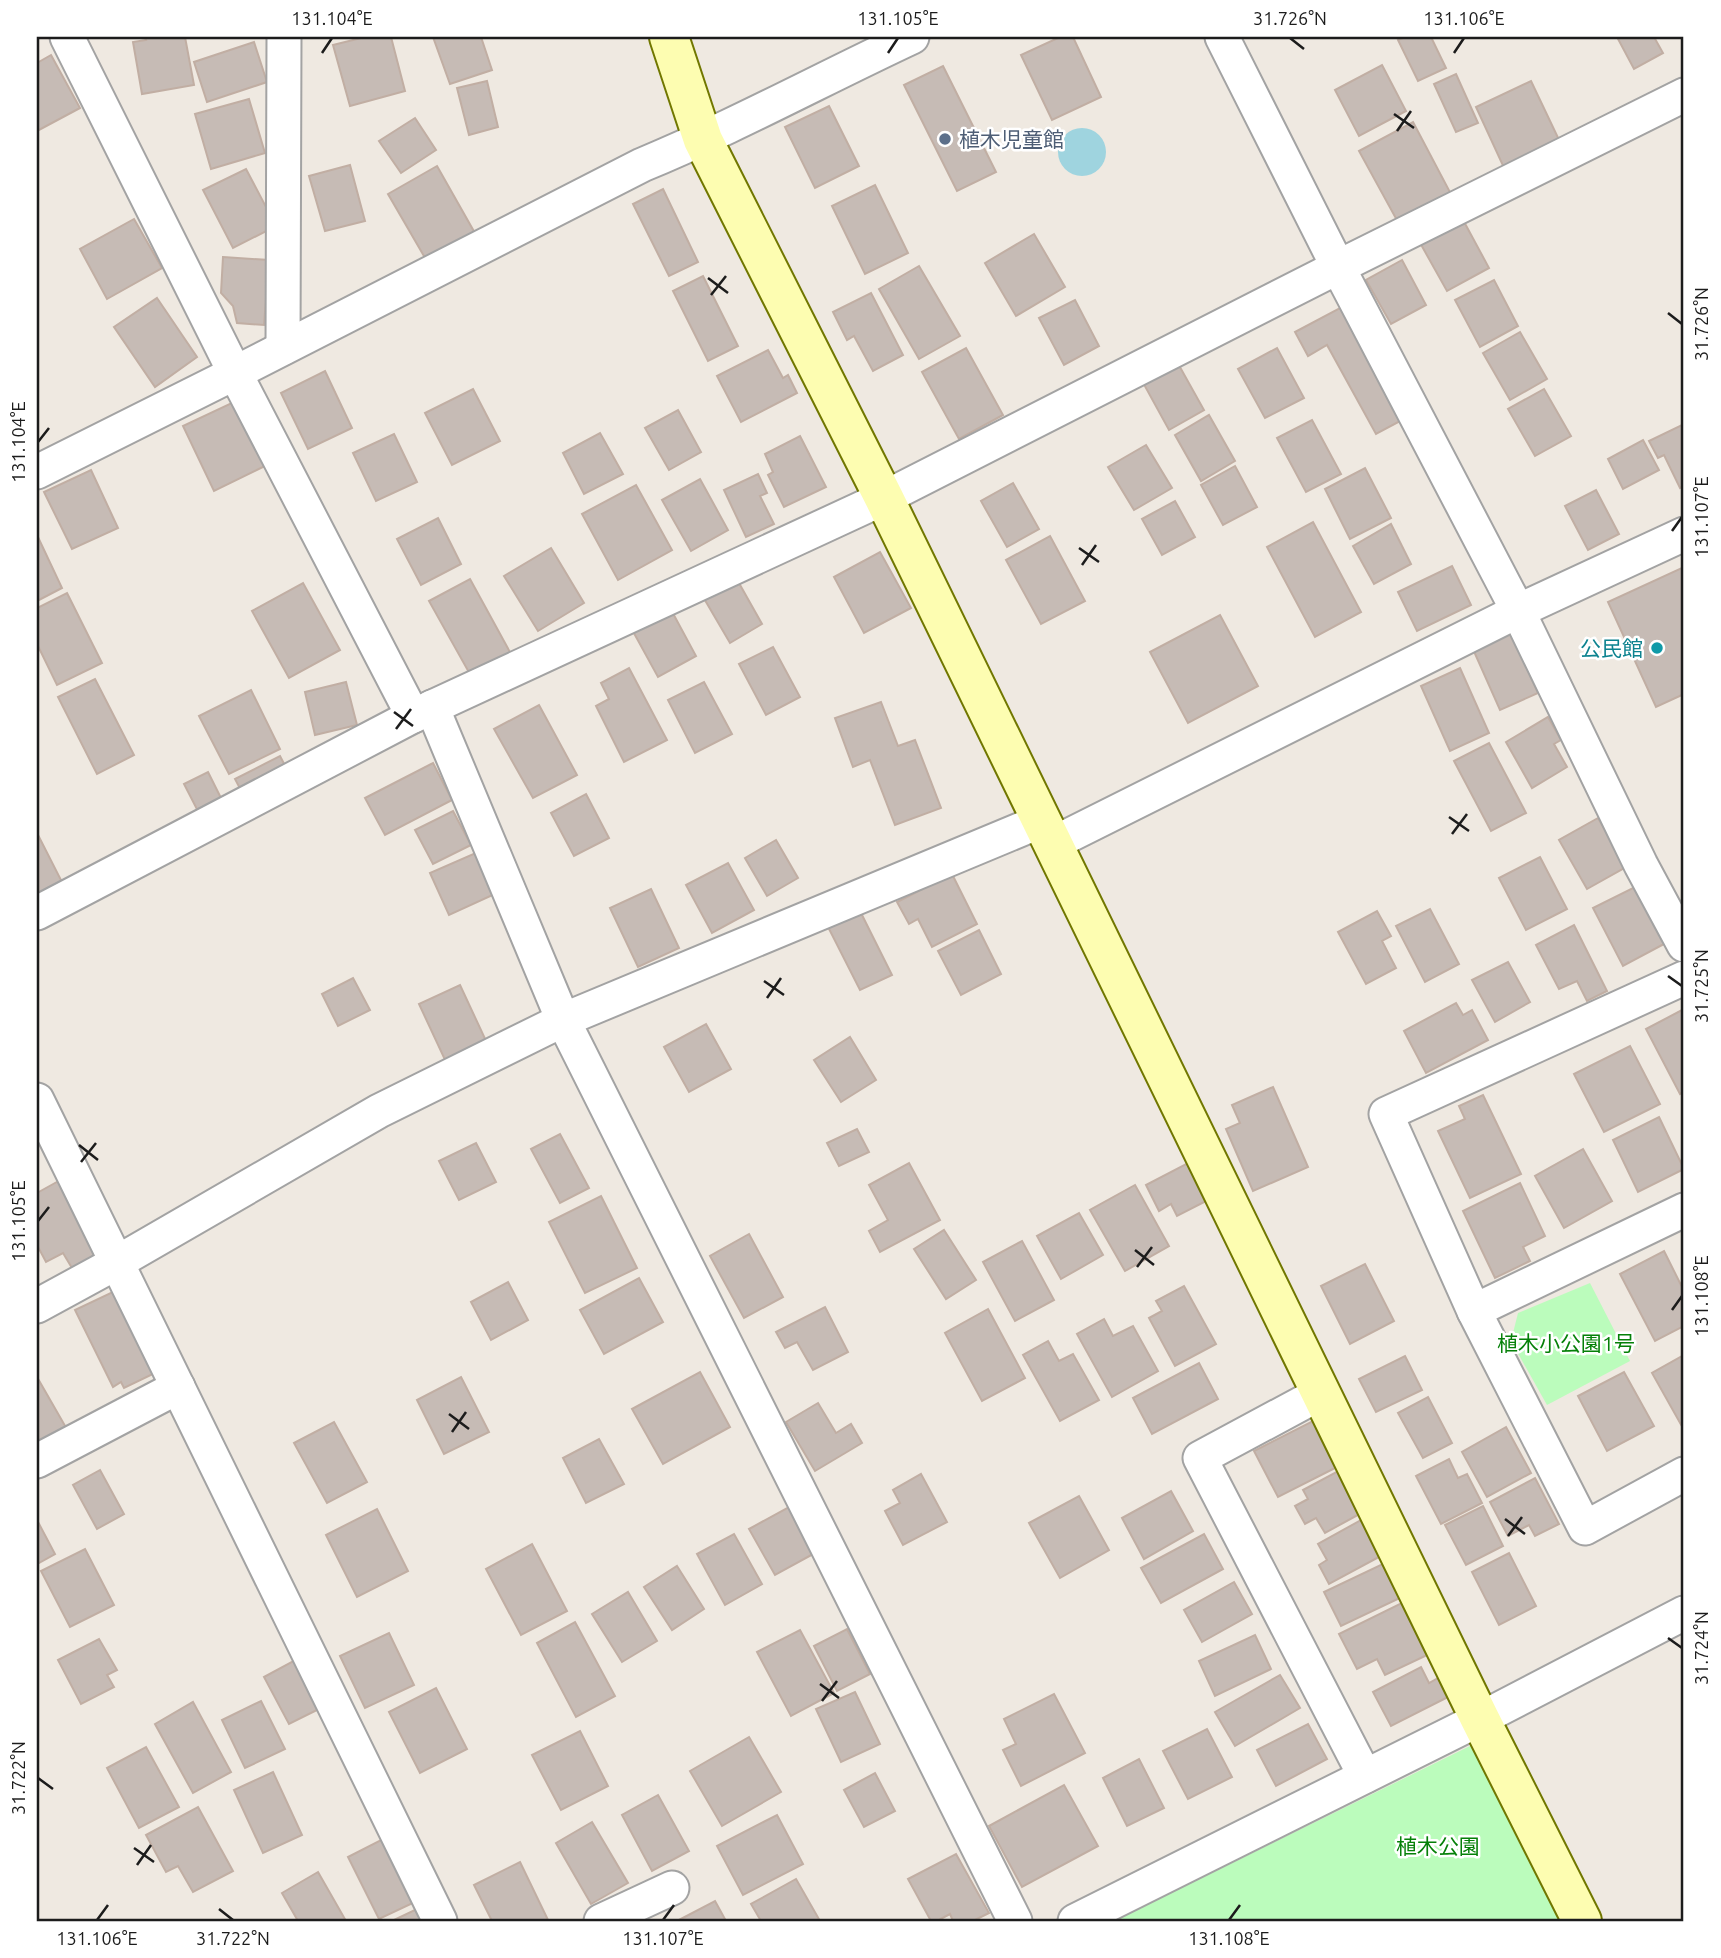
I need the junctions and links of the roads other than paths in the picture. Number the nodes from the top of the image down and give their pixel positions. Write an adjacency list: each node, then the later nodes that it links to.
1 (67, 37): 10 (street)
2 (284, 37): 9 (street)
3 (669, 37): 7 (street)
4 (912, 37): 7 (street)
5 (1222, 37): 8 (street)
6 (1684, 95): 8 (street)
7 (703, 139): 9 (street); 12 (street)
8 (1338, 267): 12 (street); 14 (street)
9 (283, 348): 10 (street)
10 (235, 373): 11 (street); 15 (street)
11 (37, 472)
12 (884, 498): 15 (street); 16 (street)
13 (1684, 534): 14 (street)
14 (1518, 611): 16 (street); 18 (street)
15 (423, 711): 17 (street); 20 (street)
16 (1047, 833): 20 (street); 27 (street)
17 (37, 913)
18 (1684, 945)
19 (1684, 978): 25 (street)
20 (563, 1020): 23 (street); 36 (street)
21 (37, 1100): 23 (street)
22 (1684, 1210): 25 (street)
23 (116, 1263): 24 (street); 26 (street)
24 (37, 1306)
25 (1474, 1311): 29 (street)
26 (178, 1387): 28 (street); 34 (street)
27 (1321, 1393): 31 (street); 32 (street)
28 (37, 1461)
29 (1684, 1474)
30 (1684, 1613): 31 (street)
31 (1479, 1719): 32 (street); 38 (street)
32 (1365, 1776): 37 (street)
33 (672, 1888): 35 (street)
34 (440, 1921)
35 (601, 1921)
36 (1015, 1921)
37 (1075, 1921)
38 (1582, 1921)

